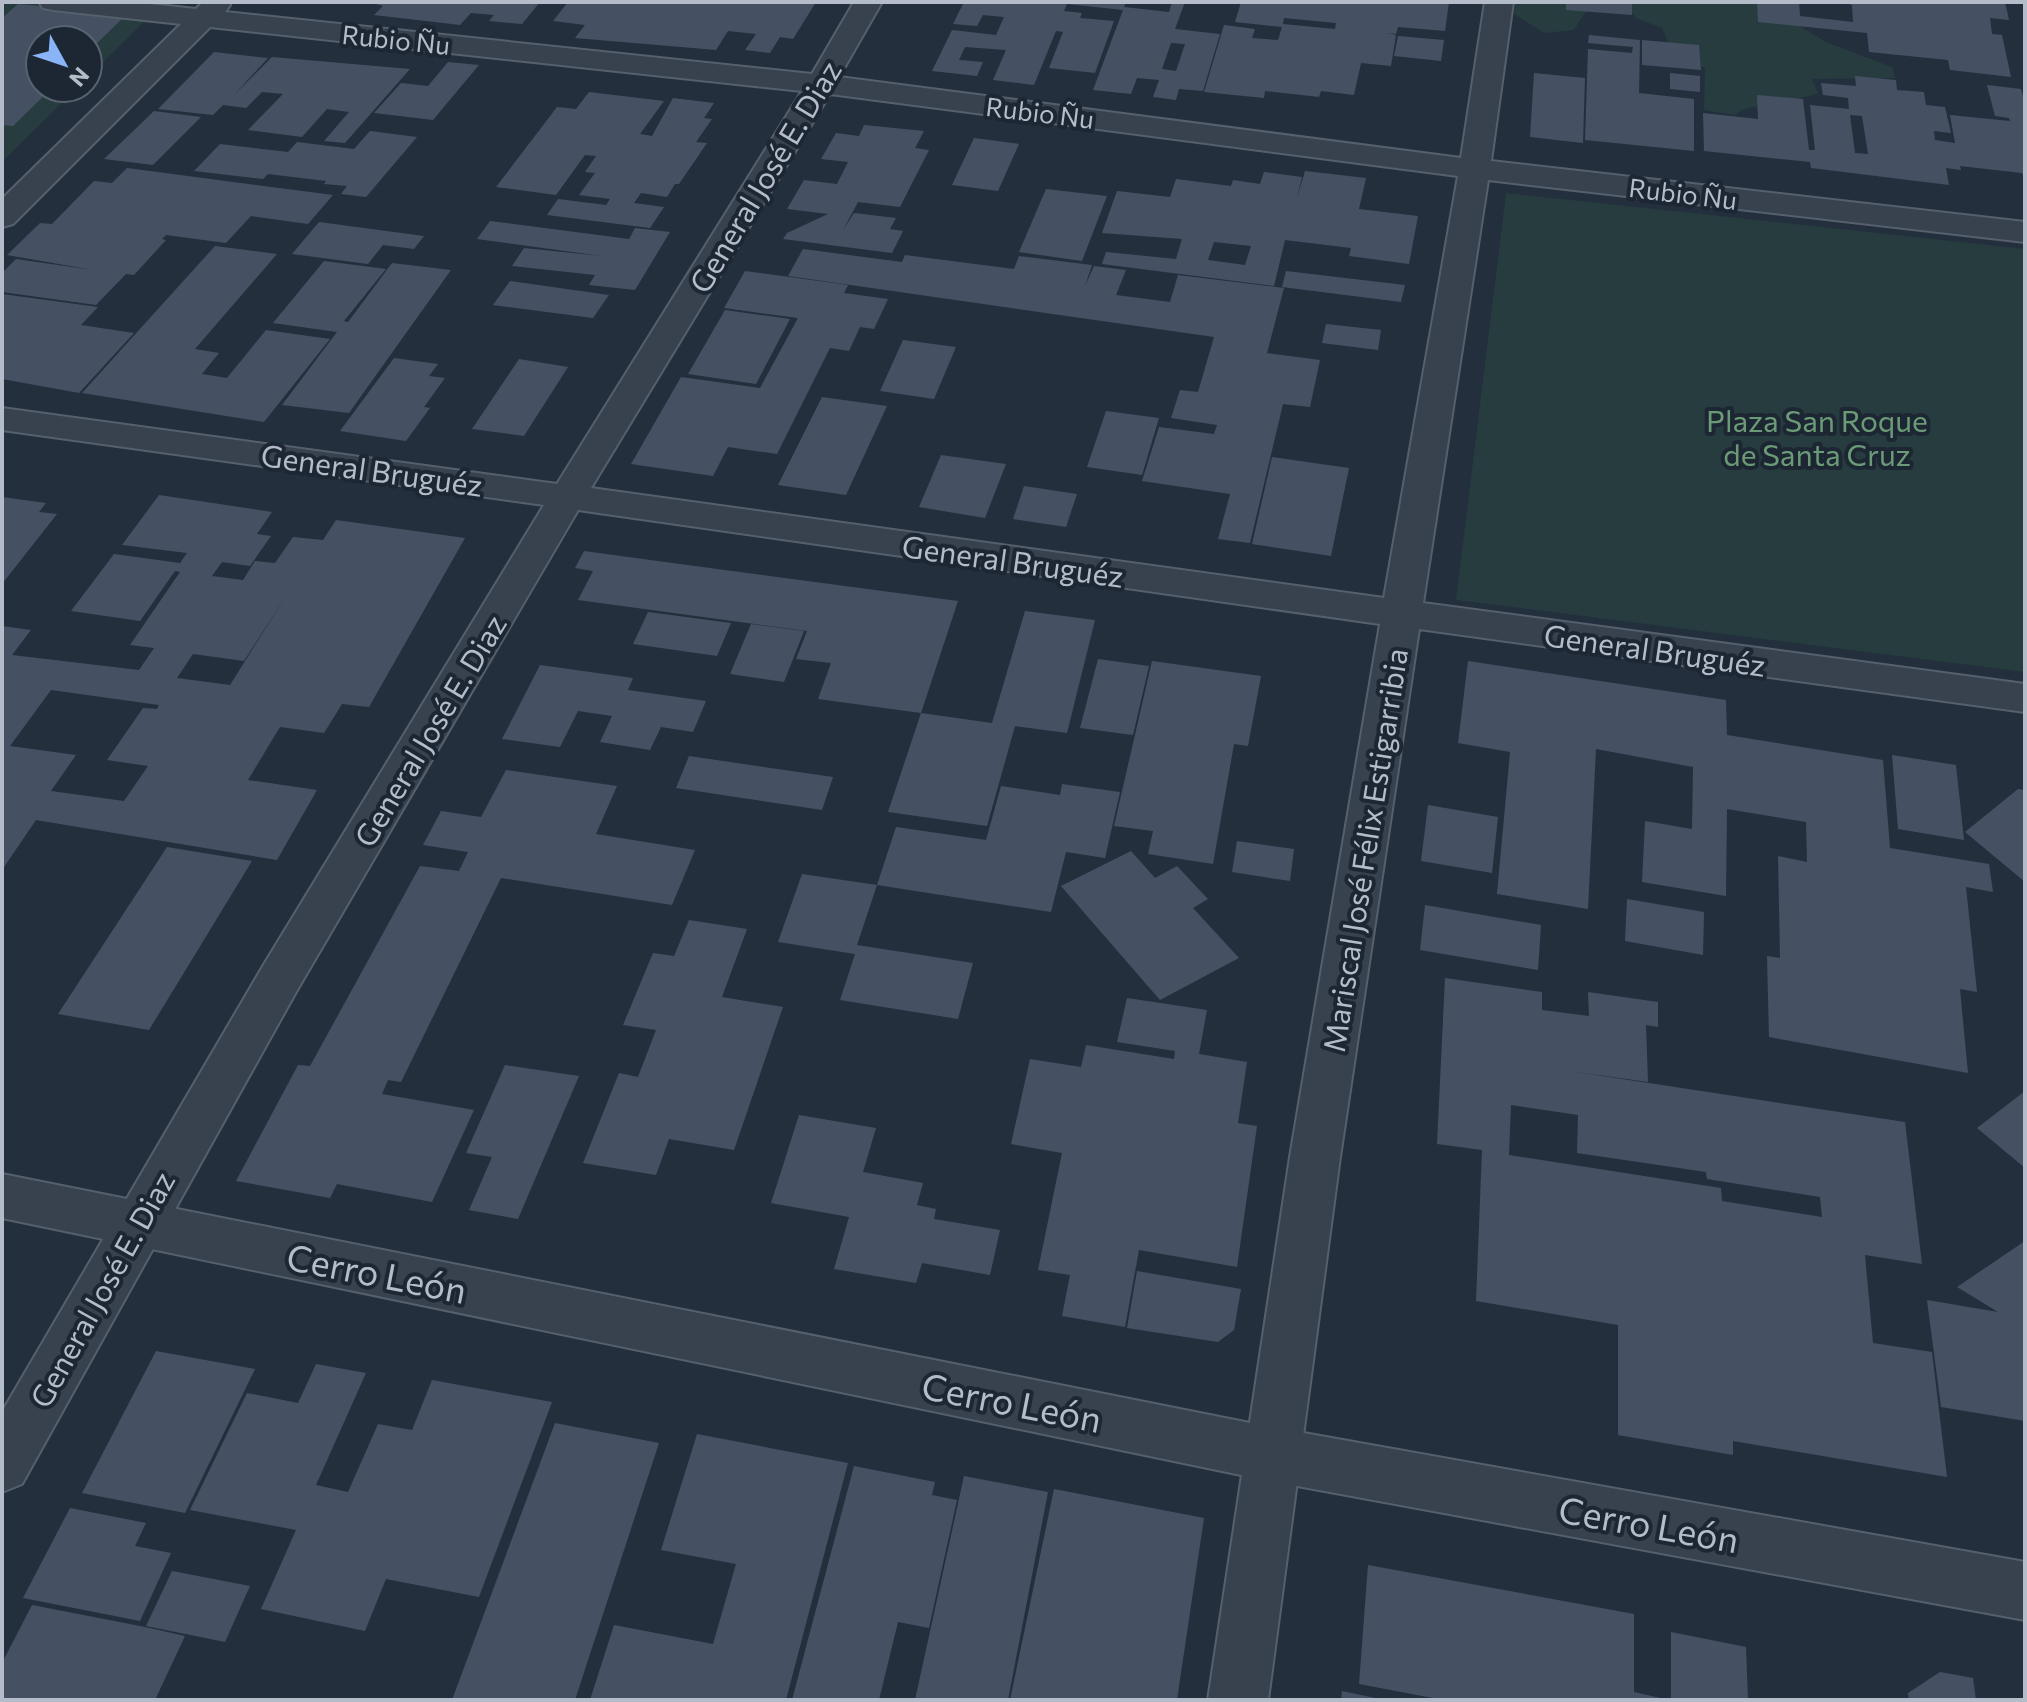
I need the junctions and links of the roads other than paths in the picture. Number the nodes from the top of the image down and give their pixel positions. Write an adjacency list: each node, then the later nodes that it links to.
1 (53, 2): 4 (street, Rubio Ñu)
2 (868, 2): 5 (street, General José E. Diaz)
3 (1499, 2): 6 (street, Mariscal José Félix Estigarribia)
4 (211, 10): 5 (street, Rubio Ñu); 7 (street)
5 (822, 84): 6 (street, Rubio Ñu); 10 (street, General José E. Diaz)
6 (1476, 169): 8 (street, Rubio Ñu); 11 (street, Mariscal José Félix Estigarribia)
7 (2, 217)
8 (2025, 232)
9 (2, 419): 10 (street, General Bruguéz)
10 (568, 496): 11 (street, General Bruguéz); 14 (street, General José E. Diaz)
11 (1401, 615): 12 (street, General Bruguéz); 15 (street, Mariscal José Félix Estigarribia)
12 (2025, 698)
13 (2, 1196): 14 (street, Cerro León)
14 (136, 1223): 15 (street, Cerro León); 16 (street, General José E. Diaz)
15 (1270, 1454): 17 (street, Cerro León); 18 (street, Mariscal José Félix Estigarribia)
16 (2, 1465)
17 (2025, 1591)
18 (1238, 1700)

